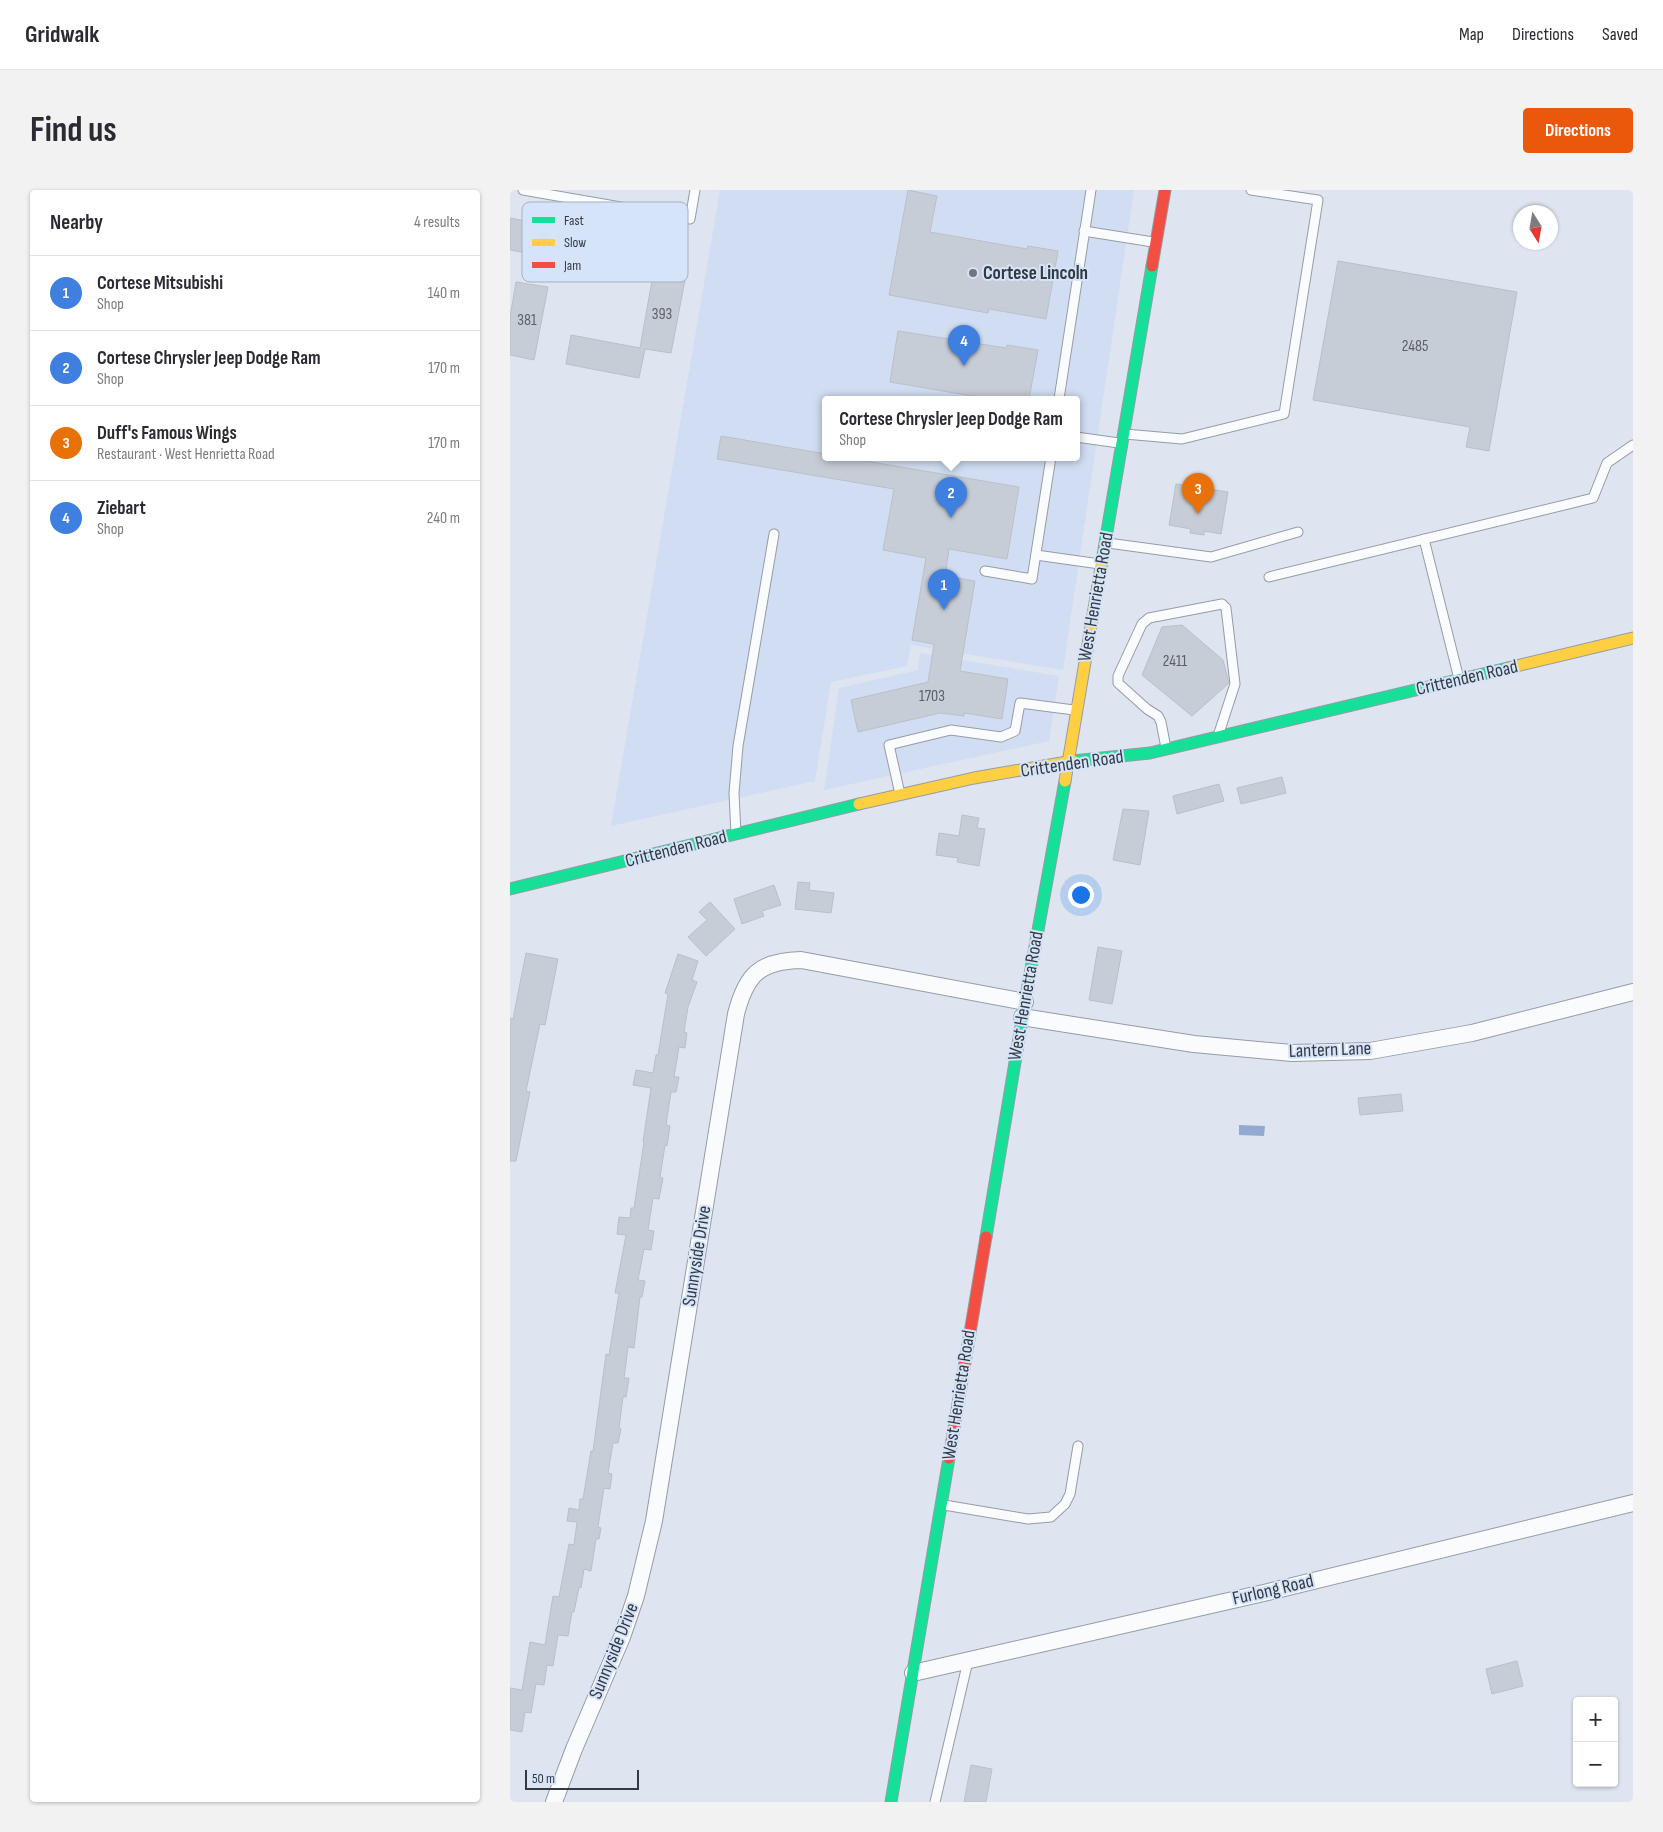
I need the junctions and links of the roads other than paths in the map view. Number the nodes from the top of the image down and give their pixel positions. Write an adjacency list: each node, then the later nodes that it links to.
1 (523, 190): 6 (lane)
2 (695, 190): 7 (lane)
3 (1091, 190): 8 (lane)
4 (1165, 190): 9 (main road, West Henrietta Road)
5 (1250, 190): 12 (lane)
6 (592, 202)
7 (688, 219)
8 (1084, 231): 9 (lane); 10 (lane)
9 (1156, 242): 12 (main road, West Henrietta Road)
10 (1059, 396)
11 (1080, 437): 12 (lane)
12 (1123, 438): 18 (main road, West Henrietta Road)
13 (1633, 445): 17 (lane)
14 (1050, 461): 19 (lane)
15 (1298, 532): 18 (lane)
16 (774, 534): 30 (lane)
17 (1424, 539): 22 (lane); 24 (lane)
18 (1105, 542): 20 (main road, West Henrietta Road)
19 (1036, 555): 20 (lane); 21 (lane)
20 (1102, 564): 25 (main road, West Henrietta Road)
21 (985, 571)
22 (1270, 577)
23 (1633, 638): 24 (main road, Crittenden Road)
24 (1459, 680): 26 (main road, Crittenden Road)
25 (1077, 711): 28 (main road, West Henrietta Road); 29 (lane)
26 (1217, 738): 27 (main road, Crittenden Road); 27 (lane)
27 (1166, 750): 28 (main road, Crittenden Road)
28 (1068, 762): 29 (main road, Crittenden Road); 33 (main road, West Henrietta Road)
29 (900, 795): 30 (main road, Crittenden Road)
30 (736, 834): 31 (main road, Crittenden Road)
31 (510, 889)
32 (1633, 992): 33 (street, Lantern Lane)
33 (1023, 1009): 36 (main road, West Henrietta Road); 39 (street, Sunnyside Drive)
34 (1078, 1446): 36 (lane)
35 (1633, 1503): 37 (street, Furlong Road)
36 (941, 1505): 38 (main road, West Henrietta Road)
37 (968, 1661): 38 (street, Furlong Road); 41 (lane)
38 (913, 1674): 40 (main road, West Henrietta Road)
39 (554, 1802)
40 (891, 1802)
41 (935, 1802)

